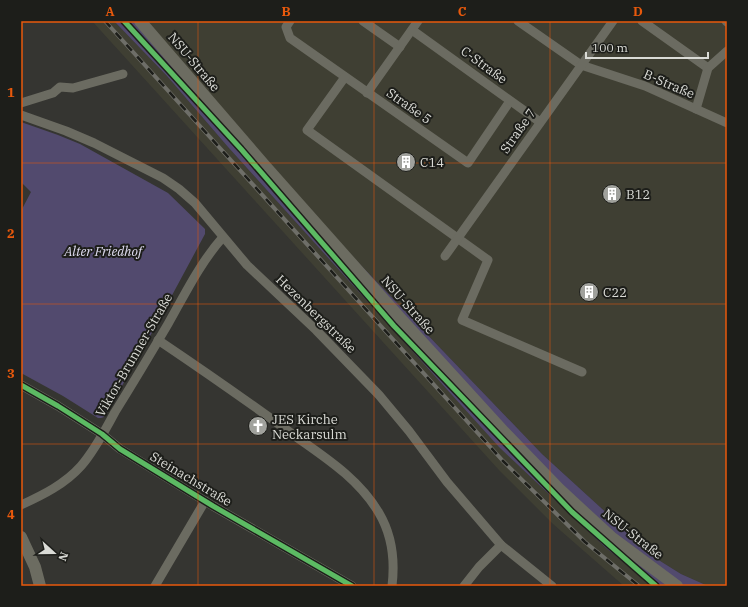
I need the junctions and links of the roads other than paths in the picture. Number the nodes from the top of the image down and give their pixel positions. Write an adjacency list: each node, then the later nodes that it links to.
1 (140, 21): 39 (main road, NSU-Straße)
2 (290, 21): 14 (street, Straße 5)
3 (363, 21): 9 (street)
4 (418, 21): 8 (street)
5 (518, 21): 11 (street, B-Straße)
6 (613, 21): 11 (street, Straße 7)
7 (642, 21): 12 (street)
8 (412, 30): 9 (street); 16 (street, C-Straße)
9 (400, 47): 15 (street)
10 (727, 52): 12 (street)
11 (581, 65): 18 (street, B-Straße); 20 (street, Straße 7)
12 (708, 68): 18 (street)
13 (123, 74): 17 (street)
14 (345, 77): 15 (street, Straße 5); 23 (street)
15 (367, 93): 16 (street, Straße 5)
16 (510, 101): 20 (street, C-Straße)
17 (21, 103)
18 (696, 110): 21 (street, B-Straße)
19 (21, 115): 22 (street, Hezenbergstraße)
20 (540, 122): 23 (street, Straße 7)
21 (727, 123)
22 (223, 237): 25 (street, Viktor-Brunner-Straße); 32 (street, Hezenbergstraße)
23 (458, 238): 24 (street, Straße 7); 26 (street)
24 (445, 256)
25 (158, 340): 28 (street, Viktor-Brunner-Straße); 36 (street)
26 (582, 372)
27 (21, 385): 28 (street, Steinachstraße)
28 (102, 434): 29 (street, Steinachstraße); 30 (street, Viktor-Brunner-Straße)
29 (205, 501): 34 (street); 35 (street, Steinachstraße)
30 (21, 506)
31 (21, 537): 33 (main road)
32 (501, 545): 37 (street); 38 (street, Hezenbergstraße)
33 (40, 586)
34 (155, 586)
35 (352, 586)
36 (392, 586)
37 (464, 586)
38 (552, 586)
39 (677, 586)

